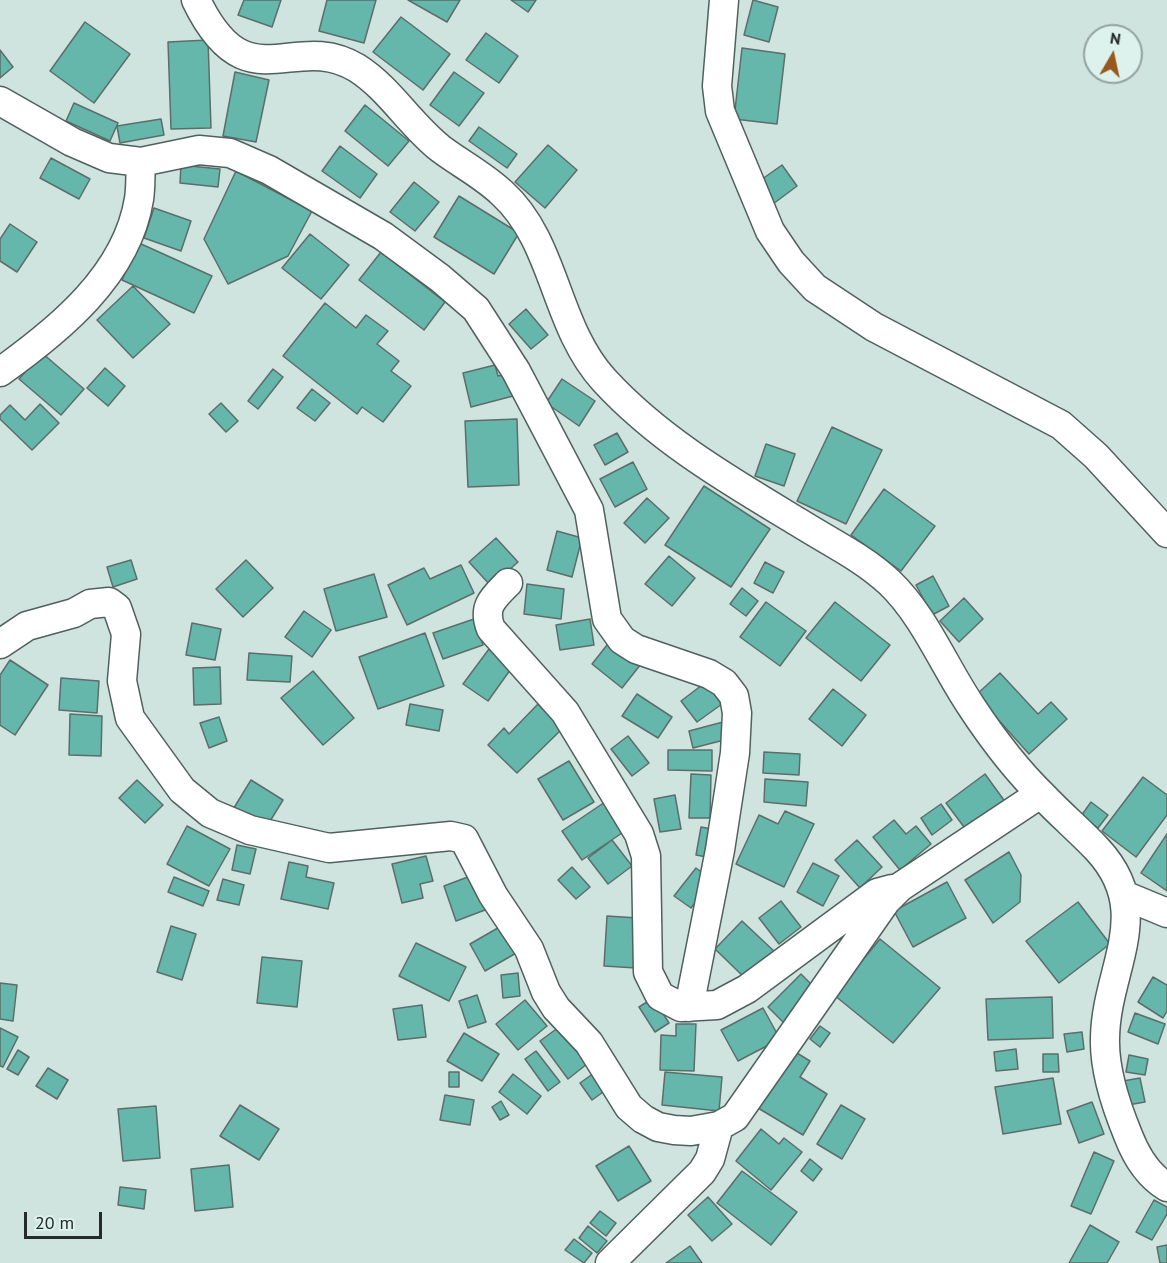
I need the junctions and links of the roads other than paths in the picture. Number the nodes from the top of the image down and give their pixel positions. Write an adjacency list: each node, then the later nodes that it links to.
1 (196, 0): 9 (street)
2 (724, 0): 6 (street)
3 (0, 101): 4 (street)
4 (141, 162): 5 (street); 13 (street)
5 (0, 372)
6 (1167, 532)
7 (508, 583): 13 (street)
8 (0, 644): 14 (street)
9 (1040, 794): 10 (street); 11 (street)
10 (900, 887): 13 (street); 14 (street)
11 (1126, 896): 12 (street); 15 (street)
12 (1167, 913)
13 (689, 1007)
14 (719, 1126): 16 (street)
15 (1167, 1187)
16 (610, 1263)

